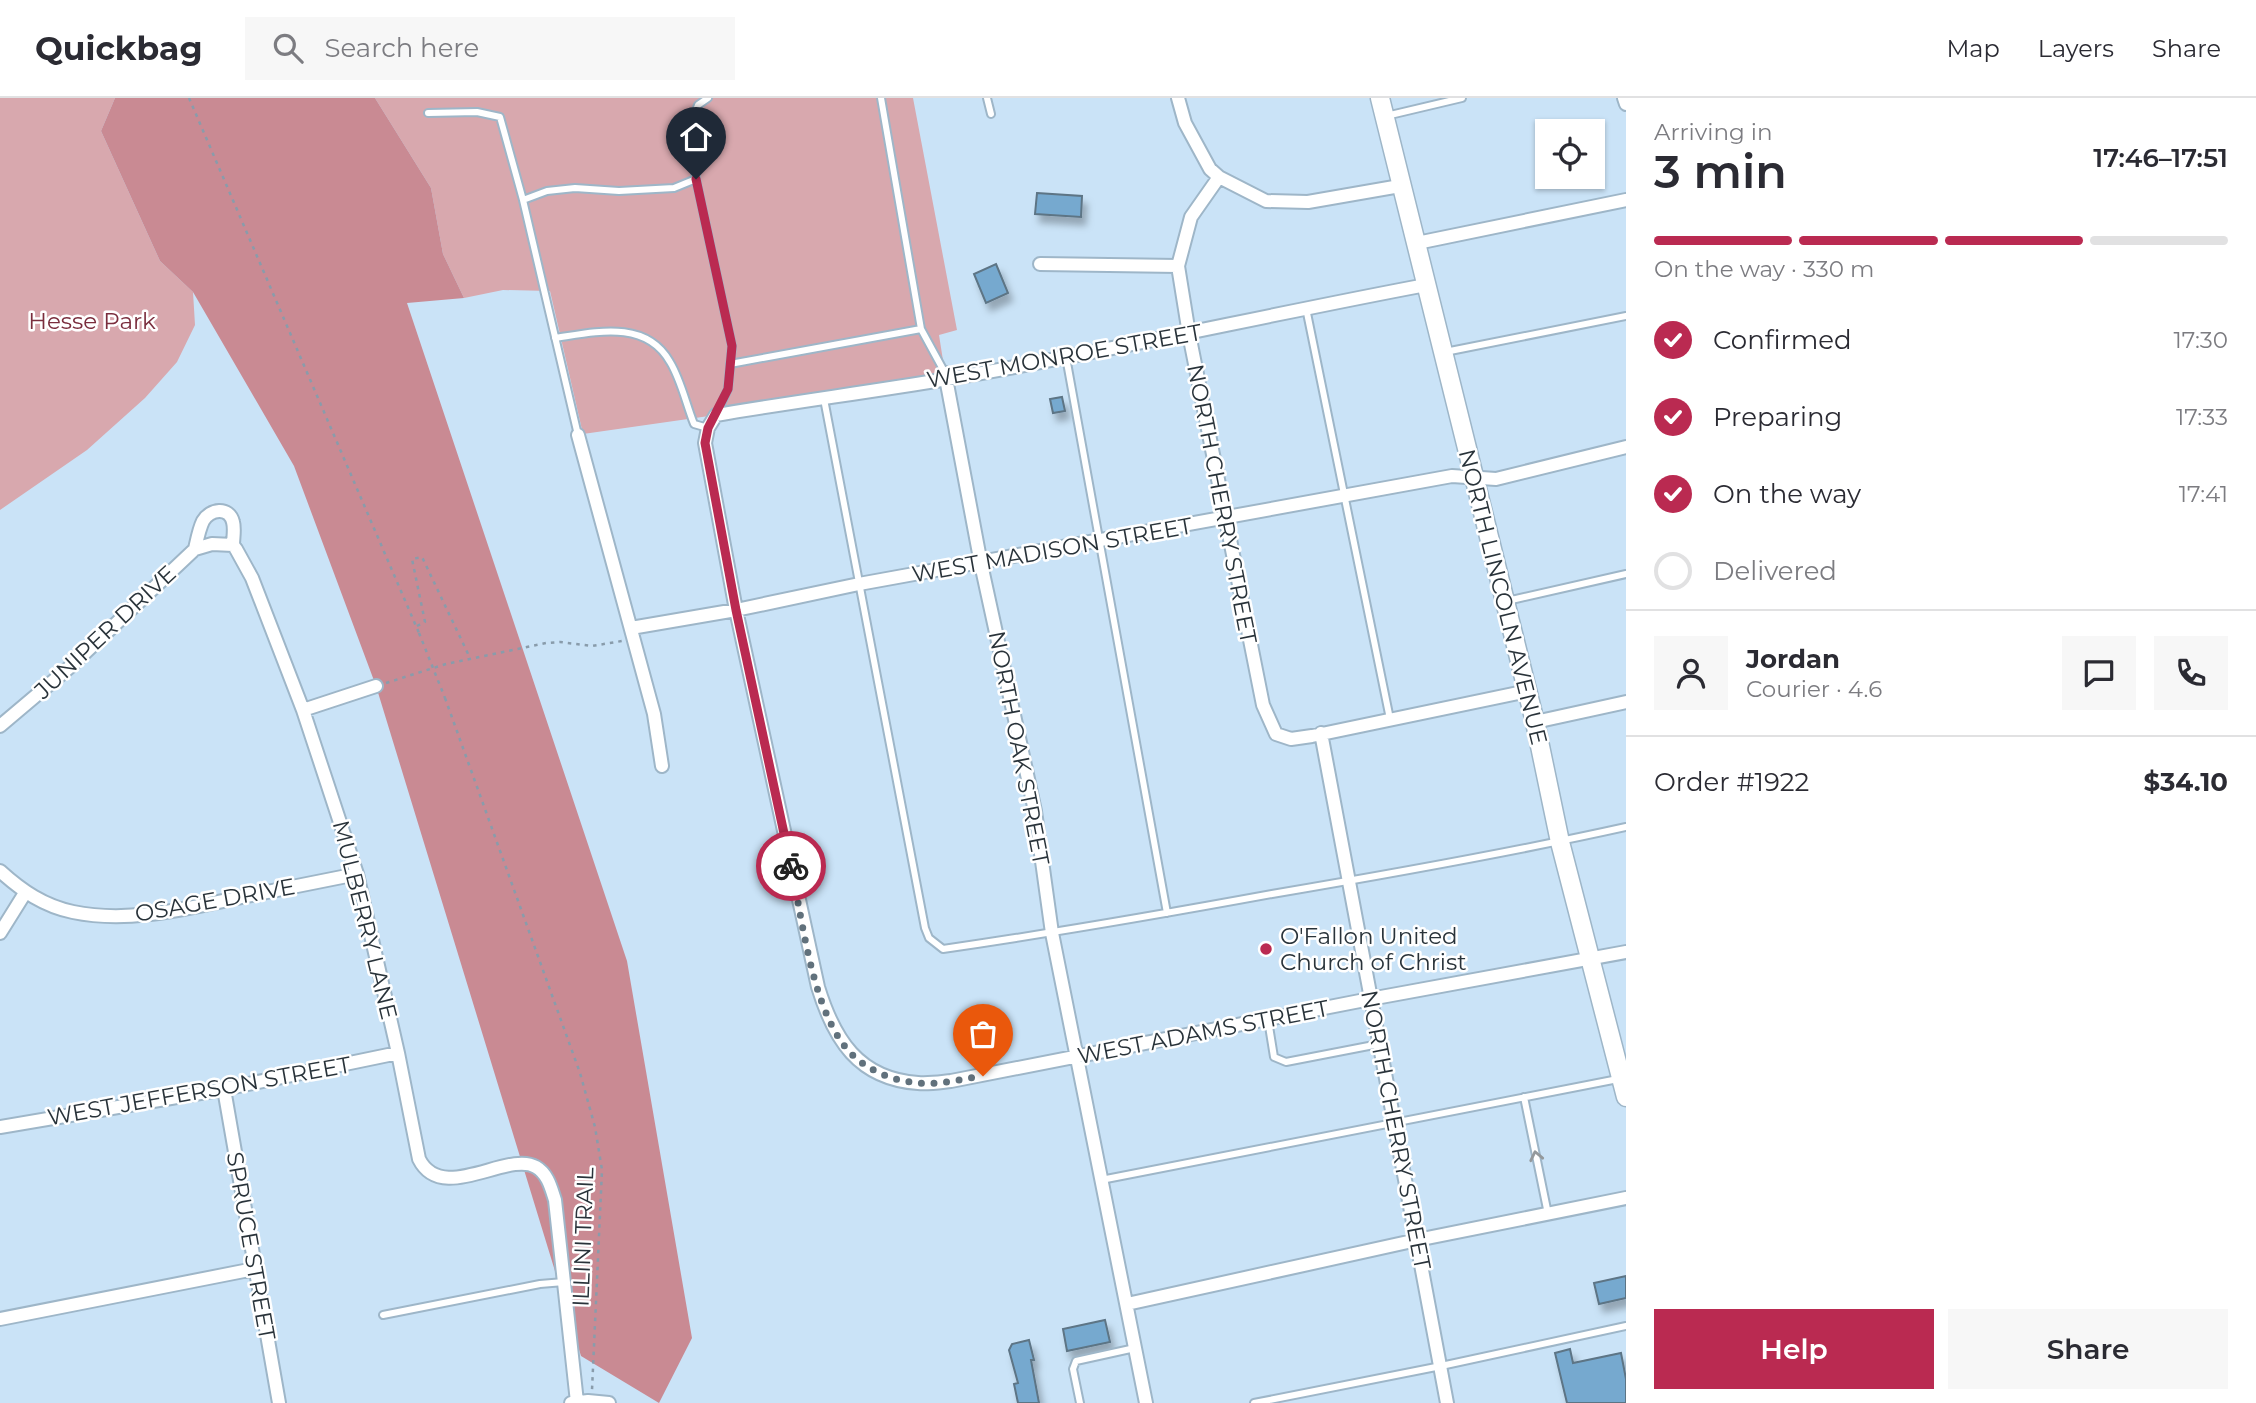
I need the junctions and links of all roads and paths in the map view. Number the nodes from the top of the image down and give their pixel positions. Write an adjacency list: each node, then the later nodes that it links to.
1 (189, 98): 47 (path, ILLINI TRAIL)
2 (708, 98): 14 (lane)
3 (881, 98): 24 (lane, NORTH OAK STREET)
4 (987, 98): 11 (lane)
5 (1178, 98): 13 (street)
6 (1380, 98): 12 (main road, NORTH LINCOLN AVENUE)
7 (1462, 98): 12 (lane)
8 (1625, 98): 9 (street)
9 (1626, 104)
10 (428, 113): 16 (lane)
11 (991, 114)
12 (1384, 116): 15 (main road, NORTH LINCOLN AVENUE)
13 (1219, 177): 15 (street); 20 (street, NORTH CHERRY STREET)
14 (696, 179): 16 (lane); 29 (lane)
15 (1400, 186): 18 (main road, NORTH LINCOLN AVENUE)
16 (523, 200): 26 (lane)
17 (1626, 200): 18 (street)
18 (1417, 243): 21 (main road, NORTH LINCOLN AVENUE)
19 (1040, 264): 20 (street)
20 (1178, 266): 25 (street, NORTH CHERRY STREET)
21 (1426, 285): 22 (street, WEST MONROE STREET); 27 (main road, NORTH LINCOLN AVENUE)
22 (1306, 308): 25 (street, WEST MONROE STREET); 37 (lane)
23 (1626, 316): 27 (lane)
24 (920, 329): 29 (lane); 30 (lane, NORTH OAK STREET)
25 (1189, 334): 28 (street, WEST MONROE STREET); 38 (street, NORTH CHERRY STREET)
26 (555, 338): 33 (lane); 34 (lane)
27 (1443, 352): 36 (main road, NORTH LINCOLN AVENUE)
28 (1066, 357): 30 (street, WEST MONROE STREET); 39 (lane)
29 (730, 364): 32 (lane)
30 (945, 376): 31 (street, WEST MONROE STREET); 42 (street, NORTH OAK STREET)
31 (823, 397): 32 (street, WEST MONROE STREET); 44 (lane)
32 (716, 415): 33 (street)
33 (708, 428): 46 (street, WEST ADAMS STREET)
34 (578, 435): 48 (street)
35 (1626, 447): 36 (street, WEST MADISON STREET)
36 (1473, 478): 37 (street, WEST MADISON STREET); 45 (main road, NORTH LINCOLN AVENUE)
37 (1344, 497): 38 (street, WEST MADISON STREET); 54 (lane)
38 (1225, 518): 39 (street, WEST MADISON STREET); 57 (street, NORTH CHERRY STREET)
39 (1101, 541): 42 (street, WEST MADISON STREET); 65 (lane)
40 (233, 545): 41 (street, JUNIPER DRIVE); 41 (street, MULBERRY LANE); 53 (street, MULBERRY LANE)
41 (195, 549): 56 (street, JUNIPER DRIVE)
42 (981, 564): 44 (street, WEST MADISON STREET); 67 (street, NORTH OAK STREET)
43 (1626, 574): 45 (lane)
44 (859, 584): 46 (street, WEST MADISON STREET); 67 (lane)
45 (1505, 602): 51 (main road, NORTH LINCOLN AVENUE)
46 (736, 610): 48 (street, WEST MADISON STREET); 74 (street, WEST ADAMS STREET)
47 (416, 626): 49 (path); 94 (path, ILLINI TRAIL, bridge)
48 (632, 633): 49 (path); 58 (street)
49 (470, 658): 50 (path)
50 (376, 686): 53 (street)
51 (1528, 691): 54 (street); 55 (main road, NORTH LINCOLN AVENUE)
52 (1626, 702): 55 (street)
53 (303, 710): 62 (street, MULBERRY LANE)
54 (1390, 719): 57 (street)
55 (1535, 722): 60 (main road, NORTH LINCOLN AVENUE)
56 (0, 726)
57 (1321, 733): 63 (street, NORTH CHERRY STREET)
58 (662, 766)
59 (1626, 827): 60 (lane)
60 (1560, 842): 63 (lane); 69 (main road, NORTH LINCOLN AVENUE)
61 (0, 871): 64 (street, OSAGE DRIVE)
62 (357, 874): 64 (street, OSAGE DRIVE); 73 (street, MULBERRY LANE)
63 (1349, 881): 65 (lane); 70 (street, NORTH CHERRY STREET)
64 (25, 893): 66 (street)
65 (1167, 913): 67 (lane)
66 (0, 933)
67 (1052, 933): 74 (street, NORTH OAK STREET)
68 (1626, 952): 69 (street, WEST ADAMS STREET)
69 (1590, 960): 70 (street, WEST ADAMS STREET); 75 (main road, NORTH LINCOLN AVENUE)
70 (1370, 999): 71 (street, WEST ADAMS STREET); 72 (street, NORTH CHERRY STREET)
71 (1268, 1020): 72 (lane); 74 (street, WEST ADAMS STREET)
72 (1379, 1044): 79 (street, NORTH CHERRY STREET)
73 (398, 1053): 76 (street, WEST JEFFERSON STREET); 86 (street, MULBERRY LANE)
74 (1076, 1057): 81 (street, NORTH OAK STREET)
75 (1624, 1078): 77 (lane); 78 (main road, NORTH LINCOLN AVENUE)
76 (224, 1089): 80 (street, WEST JEFFERSON STREET); 85 (street, SPRUCE STREET)
77 (1524, 1097): 79 (lane); 83 (lane, one-way to 77)
78 (1626, 1097)
79 (1394, 1122): 81 (lane); 84 (street, NORTH CHERRY STREET)
80 (0, 1127)
81 (1101, 1180): 87 (street, NORTH OAK STREET)
82 (1626, 1199): 83 (street)
83 (1548, 1214): 84 (street)
84 (1417, 1240): 87 (street); 92 (street, NORTH CHERRY STREET)
85 (254, 1269): 89 (street); 95 (street, SPRUCE STREET)
86 (564, 1282): 88 (lane); 94 (street)
87 (1127, 1304): 91 (street, NORTH OAK STREET)
88 (383, 1315)
89 (0, 1320)
90 (1626, 1326): 92 (lane)
91 (1135, 1348): 97 (lane); 98 (street, NORTH OAK STREET)
92 (1441, 1366): 93 (lane); 100 (street, NORTH CHERRY STREET)
93 (1287, 1400): 99 (lane)
94 (578, 1402): 96 (street)
95 (279, 1403)
96 (609, 1403)
97 (1080, 1403)
98 (1146, 1403)
99 (1254, 1403)
100 (1447, 1403)

